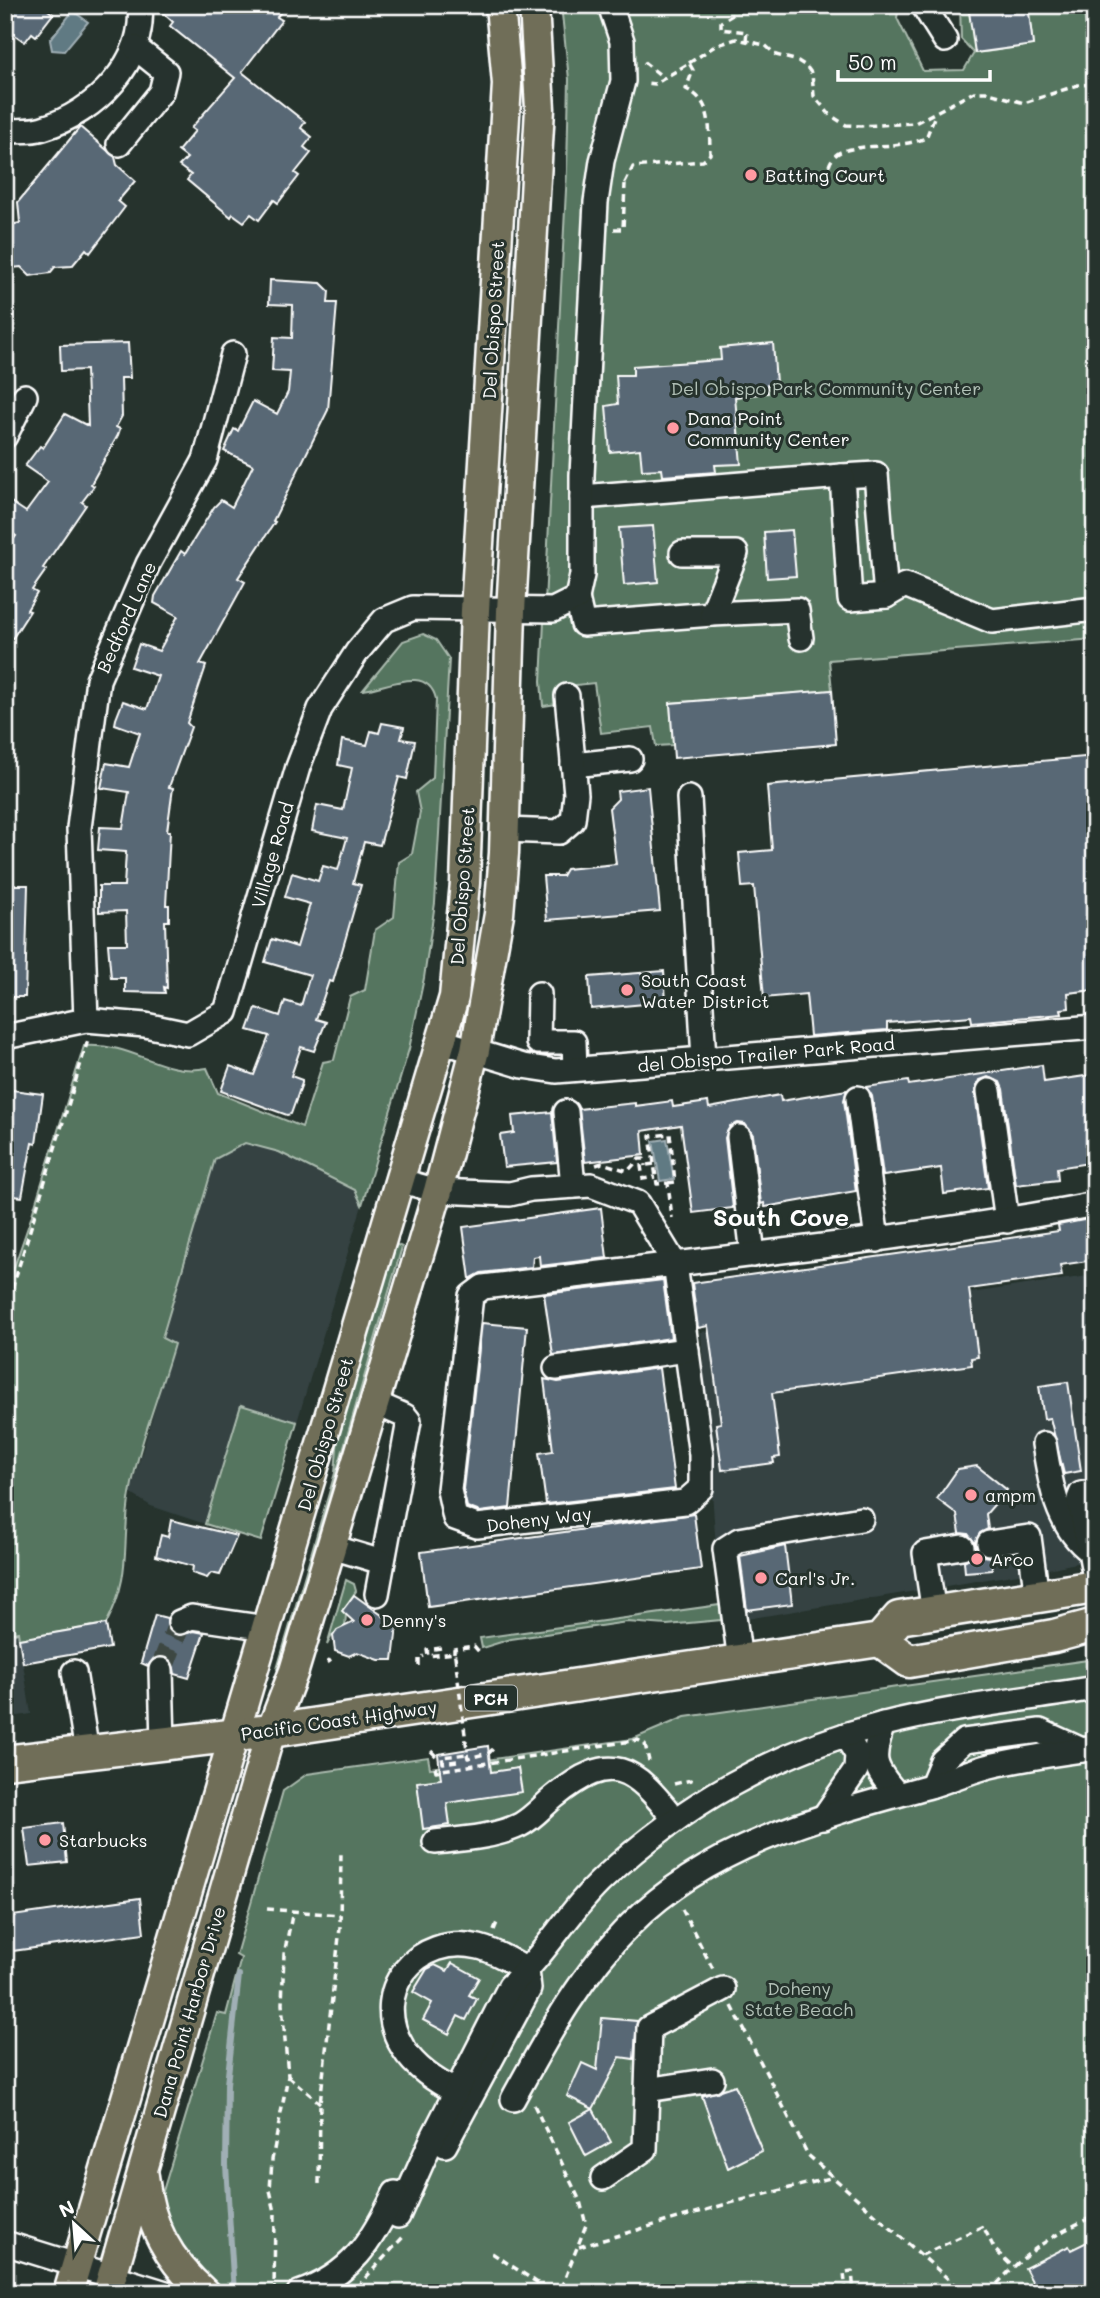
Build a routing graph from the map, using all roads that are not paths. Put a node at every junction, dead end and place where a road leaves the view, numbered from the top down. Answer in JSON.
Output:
{"nodes":[{"id":1,"x":140,"y":5,"type":"edge"},
{"id":2,"x":500,"y":5,"type":"edge"},
{"id":3,"x":534,"y":5,"type":"edge"},
{"id":4,"x":610,"y":5,"type":"edge"},
{"id":5,"x":923,"y":5,"type":"edge"},
{"id":6,"x":945,"y":40,"type":"dead end"},
{"id":7,"x":136,"y":48,"type":"junction"},
{"id":8,"x":5,"y":131,"type":"edge"},
{"id":9,"x":119,"y":144,"type":"dead end"},
{"id":10,"x":233,"y":354,"type":"dead end"},
{"id":11,"x":25,"y":396,"type":"dead end"},
{"id":12,"x":5,"y":436,"type":"edge"},
{"id":13,"x":842,"y":476,"type":"junction"},
{"id":14,"x":582,"y":497,"type":"junction"},
{"id":15,"x":682,"y":553,"type":"dead end"},
{"id":16,"x":886,"y":596,"type":"junction"},
{"id":17,"x":577,"y":598,"type":"junction"},
{"id":18,"x":1095,"y":609,"type":"edge"},
{"id":19,"x":475,"y":610,"type":"junction"},
{"id":20,"x":511,"y":611,"type":"junction"},
{"id":21,"x":712,"y":614,"type":"junction"},
{"id":22,"x":801,"y":638,"type":"dead end"},
{"id":23,"x":567,"y":696,"type":"dead end"},
{"id":24,"x":631,"y":759,"type":"dead end"},
{"id":25,"x":573,"y":765,"type":"junction"},
{"id":26,"x":689,"y":798,"type":"dead end"},
{"id":27,"x":505,"y":830,"type":"junction"},
{"id":28,"x":540,"y":994,"type":"dead end"},
{"id":29,"x":89,"y":1020,"type":"junction"},
{"id":30,"x":1095,"y":1027,"type":"edge"},
{"id":31,"x":5,"y":1037,"type":"edge"},
{"id":32,"x":441,"y":1041,"type":"junction"},
{"id":33,"x":475,"y":1049,"type":"junction"},
{"id":34,"x":704,"y":1059,"type":"junction"},
{"id":35,"x":575,"y":1069,"type":"junction"},
{"id":36,"x":989,"y":1091,"type":"dead end"},
{"id":37,"x":858,"y":1098,"type":"dead end"},
{"id":38,"x":566,"y":1112,"type":"dead end"},
{"id":39,"x":739,"y":1138,"type":"dead end"},
{"id":40,"x":398,"y":1180,"type":"junction"},
{"id":41,"x":573,"y":1186,"type":"junction"},
{"id":42,"x":439,"y":1191,"type":"junction"},
{"id":43,"x":1095,"y":1203,"type":"edge"},
{"id":44,"x":1007,"y":1221,"type":"junction"},
{"id":45,"x":877,"y":1240,"type":"junction"},
{"id":46,"x":753,"y":1255,"type":"junction"},
{"id":47,"x":675,"y":1264,"type":"junction"},
{"id":48,"x":687,"y":1350,"type":"junction"},
{"id":49,"x":556,"y":1368,"type":"dead end"},
{"id":50,"x":375,"y":1403,"type":"junction"},
{"id":51,"x":1044,"y":1444,"type":"dead end"},
{"id":52,"x":1095,"y":1482,"type":"edge"},
{"id":53,"x":1051,"y":1487,"type":"junction"},
{"id":54,"x":1095,"y":1492,"type":"edge"},
{"id":55,"x":861,"y":1519,"type":"dead end"},
{"id":56,"x":989,"y":1543,"type":"dead end"},
{"id":57,"x":332,"y":1547,"type":"junction"},
{"id":58,"x":962,"y":1547,"type":"dead end"},
{"id":59,"x":1090,"y":1551,"type":"junction"},
{"id":60,"x":382,"y":1562,"type":"junction"},
{"id":61,"x":1095,"y":1578,"type":"edge"},
{"id":62,"x":1095,"y":1587,"type":"edge"},
{"id":63,"x":377,"y":1594,"type":"dead end"},
{"id":64,"x":1037,"y":1597,"type":"junction"},
{"id":65,"x":934,"y":1613,"type":"junction"},
{"id":66,"x":180,"y":1622,"type":"dead end"},
{"id":67,"x":1095,"y":1625,"type":"edge"},
{"id":68,"x":266,"y":1628,"type":"junction"},
{"id":69,"x":1054,"y":1636,"type":"junction"},
{"id":70,"x":1095,"y":1637,"type":"edge"},
{"id":71,"x":880,"y":1640,"type":"junction"},
{"id":72,"x":740,"y":1661,"type":"junction"},
{"id":73,"x":161,"y":1670,"type":"tunnel mouth"},
{"id":74,"x":74,"y":1672,"type":"dead end"},
{"id":75,"x":1095,"y":1688,"type":"edge"},
{"id":76,"x":883,"y":1724,"type":"junction"},
{"id":77,"x":271,"y":1731,"type":"junction"},
{"id":78,"x":234,"y":1735,"type":"junction"},
{"id":79,"x":845,"y":1735,"type":"junction"},
{"id":80,"x":163,"y":1743,"type":"junction"},
{"id":81,"x":1088,"y":1749,"type":"edge"},
{"id":82,"x":87,"y":1752,"type":"junction"},
{"id":83,"x":5,"y":1762,"type":"edge"},
{"id":84,"x":932,"y":1785,"type":"junction"},
{"id":85,"x":897,"y":1794,"type":"junction"},
{"id":86,"x":823,"y":1818,"type":"junction"},
{"id":87,"x":676,"y":1820,"type":"junction"},
{"id":88,"x":435,"y":1842,"type":"dead end"},
{"id":89,"x":527,"y":1970,"type":"junction"},
{"id":90,"x":723,"y":1989,"type":"road end"},
{"id":91,"x":712,"y":2080,"type":"dead end"},
{"id":92,"x":451,"y":2089,"type":"junction"},
{"id":93,"x":647,"y":2090,"type":"junction"},
{"id":94,"x":523,"y":2100,"type":"road end"},
{"id":95,"x":143,"y":2169,"type":"junction"},
{"id":96,"x":603,"y":2178,"type":"dead end"},
{"id":97,"x":402,"y":2225,"type":"junction"},
{"id":98,"x":376,"y":2233,"type":"junction"},
{"id":99,"x":5,"y":2243,"type":"edge"},
{"id":100,"x":71,"y":2279,"type":"edge"},
{"id":101,"x":110,"y":2285,"type":"edge"},
{"id":102,"x":166,"y":2293,"type":"edge"},
{"id":103,"x":205,"y":2293,"type":"edge"},
{"id":104,"x":299,"y":2293,"type":"edge"}],
"edges":[{"from":1,"to":7,"type":"street"},
{"from":2,"to":19,"type":"main road","name":"Del Obispo Street"},
{"from":3,"to":20,"type":"main road","name":"Del Obispo Street"},
{"from":4,"to":14,"type":"street"},
{"from":5,"to":6,"type":"street"},
{"from":7,"to":8,"type":"street"},
{"from":7,"to":9,"type":"street"},
{"from":10,"to":29,"type":"street","name":"Bedford Lane"},
{"from":11,"to":12,"type":"street"},
{"from":13,"to":14,"type":"street"},
{"from":13,"to":16,"type":"street"},
{"from":13,"to":16,"type":"street"},
{"from":14,"to":17,"type":"street"},
{"from":15,"to":21,"type":"street"},
{"from":16,"to":18,"type":"street"},
{"from":17,"to":20,"type":"street","name":"Village Road"},
{"from":17,"to":21,"type":"street"},
{"from":19,"to":20,"type":"street","name":"Village Road"},
{"from":19,"to":29,"type":"street","name":"Village Road"},
{"from":19,"to":32,"type":"main road","name":"Del Obispo Street"},
{"from":20,"to":27,"type":"main road","name":"Del Obispo Street"},
{"from":21,"to":22,"type":"street"},
{"from":23,"to":25,"type":"street"},
{"from":24,"to":25,"type":"street"},
{"from":25,"to":27,"type":"street"},
{"from":26,"to":34,"type":"street"},
{"from":27,"to":33,"type":"main road","name":"Del Obispo Street"},
{"from":28,"to":35,"type":"street"},
{"from":29,"to":31,"type":"street","name":"Village Road"},
{"from":30,"to":34,"type":"street","name":"del Obispo Trailer Park Road"},
{"from":32,"to":33,"type":"street","name":"del Obispo Trailer Park Road"},
{"from":32,"to":40,"type":"main road","name":"Del Obispo Street"},
{"from":33,"to":35,"type":"street","name":"del Obispo Trailer Park Road"},
{"from":33,"to":42,"type":"main road","name":"Del Obispo Street"},
{"from":34,"to":35,"type":"street","name":"del Obispo Trailer Park Road"},
{"from":36,"to":44,"type":"street"},
{"from":37,"to":45,"type":"street"},
{"from":38,"to":41,"type":"street"},
{"from":39,"to":46,"type":"street"},
{"from":40,"to":42,"type":"street","name":"Doheny Way"},
{"from":40,"to":68,"type":"main road","name":"Del Obispo Street"},
{"from":41,"to":42,"type":"street","name":"Doheny Way"},
{"from":41,"to":47,"type":"street","name":"Doheny Way"},
{"from":42,"to":50,"type":"main road","name":"Del Obispo Street"},
{"from":43,"to":44,"type":"street","name":"Doheny Way"},
{"from":44,"to":45,"type":"street","name":"Doheny Way"},
{"from":45,"to":46,"type":"street","name":"Doheny Way"},
{"from":46,"to":47,"type":"street","name":"Doheny Way"},
{"from":47,"to":48,"type":"street","name":"Doheny Way"},
{"from":47,"to":48,"type":"street","name":"Doheny Way"},
{"from":48,"to":49,"type":"street"},
{"from":50,"to":57,"type":"main road","name":"Del Obispo Street"},
{"from":50,"to":60,"type":"street"},
{"from":51,"to":53,"type":"street"},
{"from":52,"to":53,"type":"street"},
{"from":53,"to":59,"type":"street"},
{"from":54,"to":59,"type":"street"},
{"from":55,"to":72,"type":"street"},
{"from":56,"to":64,"type":"street"},
{"from":57,"to":60,"type":"street"},
{"from":57,"to":77,"type":"main road","name":"Del Obispo Street"},
{"from":58,"to":65,"type":"street"},
{"from":59,"to":61,"type":"street"},
{"from":60,"to":63,"type":"street"},
{"from":62,"to":64,"type":"highway"},
{"from":64,"to":65,"type":"highway"},
{"from":65,"to":71,"type":"highway"},
{"from":66,"to":68,"type":"street"},
{"from":67,"to":69,"type":"highway"},
{"from":68,"to":78,"type":"main road","name":"Del Obispo Street"},
{"from":69,"to":70,"type":"highway"},
{"from":69,"to":71,"type":"highway"},
{"from":71,"to":72,"type":"highway","name":"Pacific Coast Highway","number":"PCH"},
{"from":72,"to":77,"type":"highway","name":"Pacific Coast Highway","number":"PCH"},
{"from":73,"to":80,"type":"street"},
{"from":74,"to":82,"type":"street"},
{"from":75,"to":76,"type":"street"},
{"from":76,"to":79,"type":"street"},
{"from":76,"to":85,"type":"street"},
{"from":77,"to":78,"type":"highway","name":"Pacific Coast Highway","number":"PCH"},
{"from":77,"to":95,"type":"main road","name":"Dana Point Harbor Drive"},
{"from":78,"to":80,"type":"highway","name":"Pacific Coast Highway","number":"PCH"},
{"from":78,"to":100,"type":"main road","name":"Dana Point Harbor Drive"},
{"from":79,"to":86,"type":"street"},
{"from":79,"to":87,"type":"street"},
{"from":80,"to":82,"type":"highway","name":"Pacific Coast Highway","number":"PCH"},
{"from":81,"to":84,"type":"street"},
{"from":81,"to":84,"type":"street"},
{"from":82,"to":83,"type":"highway","name":"Pacific Coast Highway","number":"PCH"},
{"from":84,"to":85,"type":"street"},
{"from":85,"to":86,"type":"street"},
{"from":86,"to":94,"type":"street"},
{"from":87,"to":88,"type":"street"},
{"from":87,"to":89,"type":"street"},
{"from":89,"to":92,"type":"street"},
{"from":89,"to":92,"type":"street"},
{"from":89,"to":97,"type":"street"},
{"from":90,"to":93,"type":"street"},
{"from":91,"to":93,"type":"street"},
{"from":92,"to":97,"type":"street"},
{"from":92,"to":98,"type":"street"},
{"from":93,"to":96,"type":"street"},
{"from":95,"to":101,"type":"main road","name":"Dana Point Harbor Drive"},
{"from":95,"to":103,"type":"main road"},
{"from":97,"to":98,"type":"street"},
{"from":98,"to":104,"type":"street"},
{"from":99,"to":100,"type":"street"},
{"from":100,"to":101,"type":"street"},
{"from":101,"to":102,"type":"street"}]}
